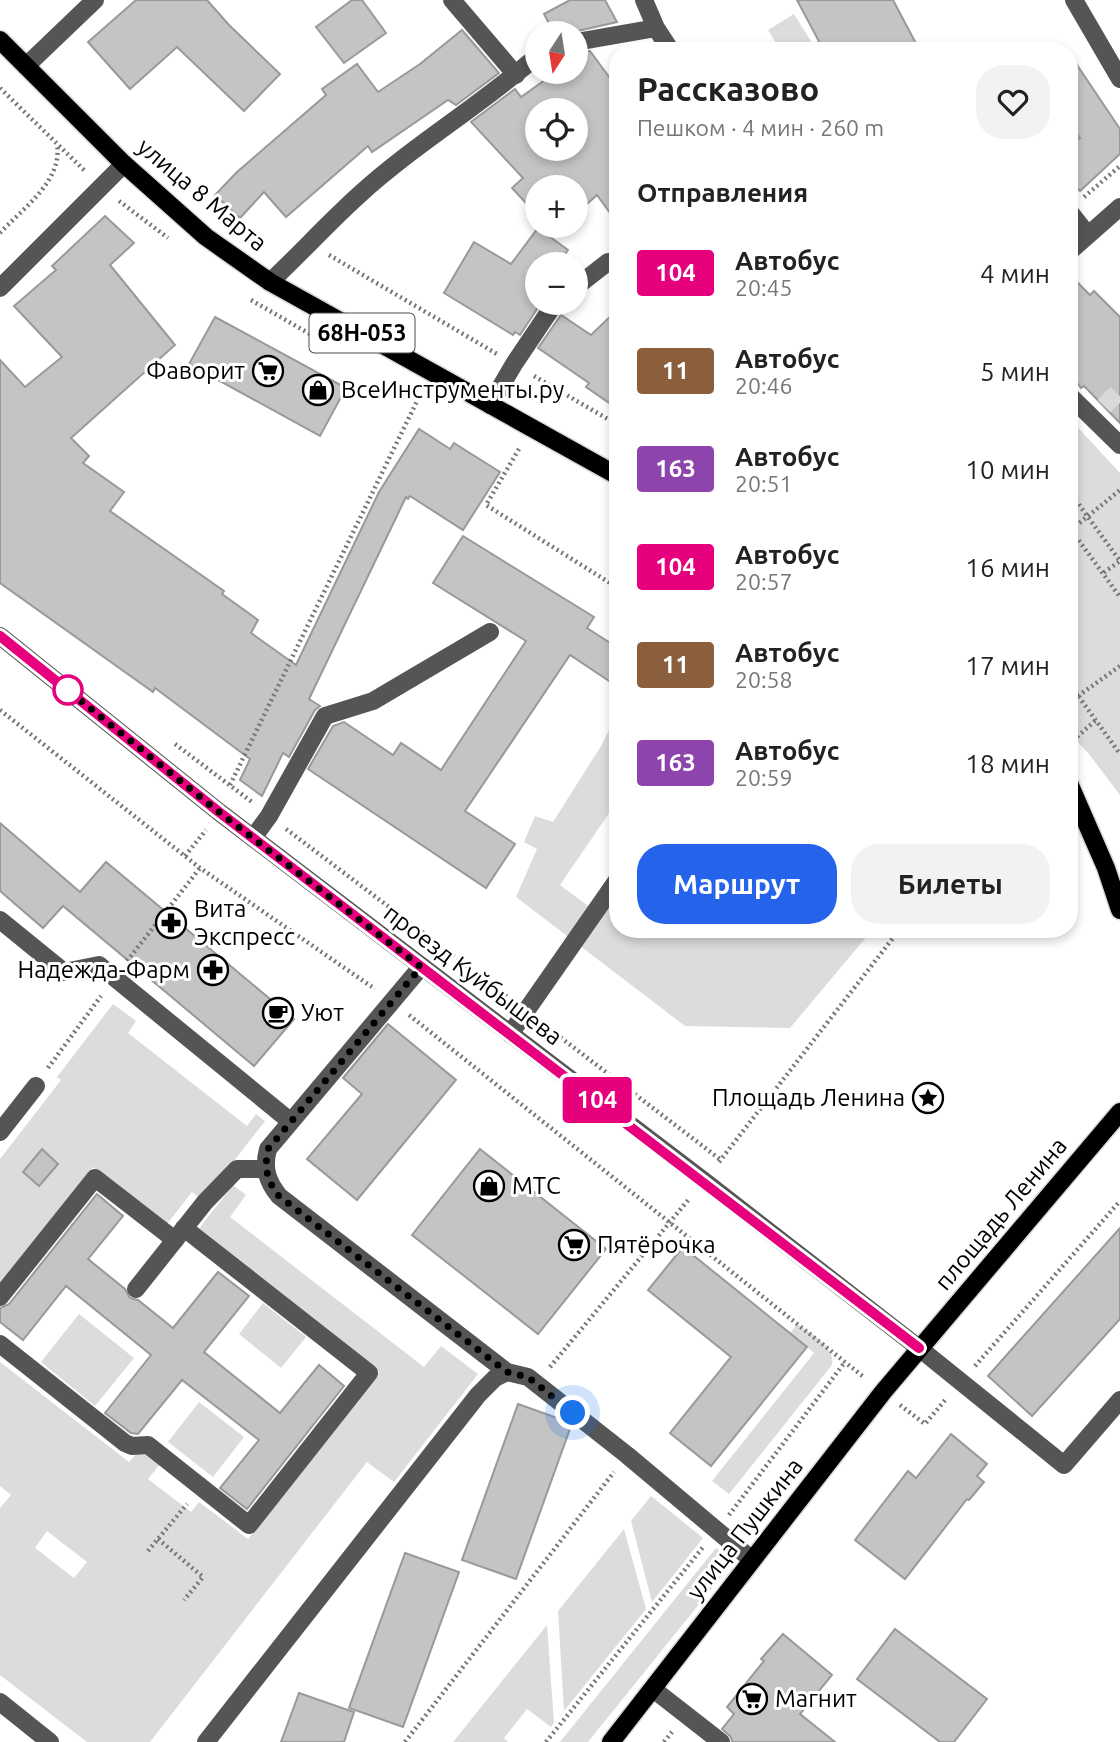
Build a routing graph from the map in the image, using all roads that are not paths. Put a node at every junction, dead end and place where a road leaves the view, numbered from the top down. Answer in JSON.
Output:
{"nodes":[{"id":1,"x":95,"y":0,"type":"edge"},
{"id":2,"x":452,"y":0,"type":"edge"},
{"id":3,"x":644,"y":0,"type":"edge"},
{"id":4,"x":1074,"y":0,"type":"edge"},
{"id":5,"x":656,"y":28,"type":"junction"},
{"id":6,"x":0,"y":40,"type":"edge"},
{"id":7,"x":588,"y":40,"type":"edge"},
{"id":8,"x":665,"y":42,"type":"edge"},
{"id":9,"x":26,"y":66,"type":"junction"},
{"id":10,"x":525,"y":67,"type":"edge"},
{"id":11,"x":516,"y":75,"type":"junction"},
{"id":12,"x":1120,"y":79,"type":"edge"},
{"id":13,"x":124,"y":164,"type":"junction"},
{"id":14,"x":1120,"y":207,"type":"edge"},
{"id":15,"x":1078,"y":214,"type":"edge"},
{"id":16,"x":1088,"y":235,"type":"junction"},
{"id":17,"x":1078,"y":244,"type":"edge"},
{"id":18,"x":608,"y":262,"type":"dead end"},
{"id":19,"x":588,"y":278,"type":"edge"},
{"id":20,"x":270,"y":282,"type":"junction"},
{"id":21,"x":0,"y":288,"type":"edge"},
{"id":22,"x":547,"y":315,"type":"edge"},
{"id":23,"x":1078,"y":400,"type":"edge"},
{"id":24,"x":490,"y":405,"type":"junction"},
{"id":25,"x":1120,"y":445,"type":"edge"},
{"id":26,"x":609,"y":471,"type":"edge"},
{"id":27,"x":490,"y":632,"type":"dead end"},
{"id":28,"x":0,"y":636,"type":"edge"},
{"id":29,"x":1078,"y":804,"type":"edge"},
{"id":30,"x":253,"y":838,"type":"junction"},
{"id":31,"x":609,"y":891,"type":"edge"},
{"id":32,"x":1120,"y":910,"type":"edge"},
{"id":33,"x":0,"y":920,"type":"edge"},
{"id":34,"x":421,"y":967,"type":"junction"},
{"id":35,"x":510,"y":1034,"type":"junction"},
{"id":36,"x":36,"y":1086,"type":"dead end"},
{"id":37,"x":1120,"y":1112,"type":"edge"},
{"id":38,"x":290,"y":1121,"type":"junction"},
{"id":39,"x":0,"y":1132,"type":"edge"},
{"id":40,"x":266,"y":1169,"type":"junction"},
{"id":41,"x":179,"y":1234,"type":"junction"},
{"id":42,"x":136,"y":1289,"type":"dead end"},
{"id":43,"x":0,"y":1297,"type":"edge"},
{"id":44,"x":0,"y":1344,"type":"edge"},
{"id":45,"x":919,"y":1348,"type":"junction"},
{"id":46,"x":507,"y":1372,"type":"junction"},
{"id":47,"x":1120,"y":1400,"type":"edge"},
{"id":48,"x":751,"y":1559,"type":"junction"},
{"id":49,"x":653,"y":1689,"type":"junction"},
{"id":50,"x":0,"y":1702,"type":"edge"},
{"id":51,"x":50,"y":1742,"type":"edge"},
{"id":52,"x":206,"y":1742,"type":"edge"},
{"id":53,"x":611,"y":1742,"type":"edge"},
{"id":54,"x":721,"y":1742,"type":"edge"}],
"edges":[{"from":1,"to":9,"type":"street"},
{"from":2,"to":11,"type":"street"},
{"from":3,"to":5,"type":"street"},
{"from":4,"to":12,"type":"street"},
{"from":5,"to":7,"type":"street"},
{"from":5,"to":8,"type":"street"},
{"from":6,"to":9,"type":"main road","name":"улица 8 Марта","number":"68Н-053"},
{"from":9,"to":13,"type":"main road","name":"улица 8 Марта","number":"68Н-053"},
{"from":10,"to":11,"type":"street"},
{"from":11,"to":20,"type":"street"},
{"from":13,"to":20,"type":"main road","name":"улица 8 Марта","number":"68Н-053"},
{"from":13,"to":21,"type":"street"},
{"from":14,"to":16,"type":"street"},
{"from":15,"to":16,"type":"street"},
{"from":16,"to":17,"type":"street"},
{"from":18,"to":19,"type":"street"},
{"from":20,"to":24,"type":"main road","name":"улица 8 Марта","number":"68Н-053"},
{"from":22,"to":24,"type":"street"},
{"from":23,"to":25,"type":"street"},
{"from":24,"to":26,"type":"main road","name":"улица 8 Марта","number":"68Н-053"},
{"from":27,"to":30,"type":"street"},
{"from":28,"to":30,"type":"street","name":"проезд Куйбышева"},
{"from":29,"to":32,"type":"main road"},
{"from":30,"to":34,"type":"street","name":"проезд Куйбышева"},
{"from":31,"to":35,"type":"street"},
{"from":33,"to":38,"type":"street"},
{"from":34,"to":35,"type":"street","name":"проезд Куйбышева"},
{"from":34,"to":38,"type":"street"},
{"from":35,"to":45,"type":"street","name":"проезд Куйбышева"},
{"from":36,"to":39,"type":"street"},
{"from":37,"to":45,"type":"main road","name":"площадь Ленина"},
{"from":38,"to":40,"type":"street"},
{"from":40,"to":41,"type":"street"},
{"from":40,"to":46,"type":"street"},
{"from":41,"to":42,"type":"street"},
{"from":41,"to":43,"type":"street"},
{"from":41,"to":44,"type":"street"},
{"from":45,"to":47,"type":"street","name":"проезд Куйбышева"},
{"from":45,"to":48,"type":"main road","name":"улица Пушкина"},
{"from":46,"to":48,"type":"street"},
{"from":46,"to":52,"type":"street"},
{"from":48,"to":49,"type":"main road","name":"улица Пушкина"},
{"from":49,"to":53,"type":"main road","name":"улица Пушкина"},
{"from":49,"to":54,"type":"street"},
{"from":50,"to":51,"type":"street"}]}
